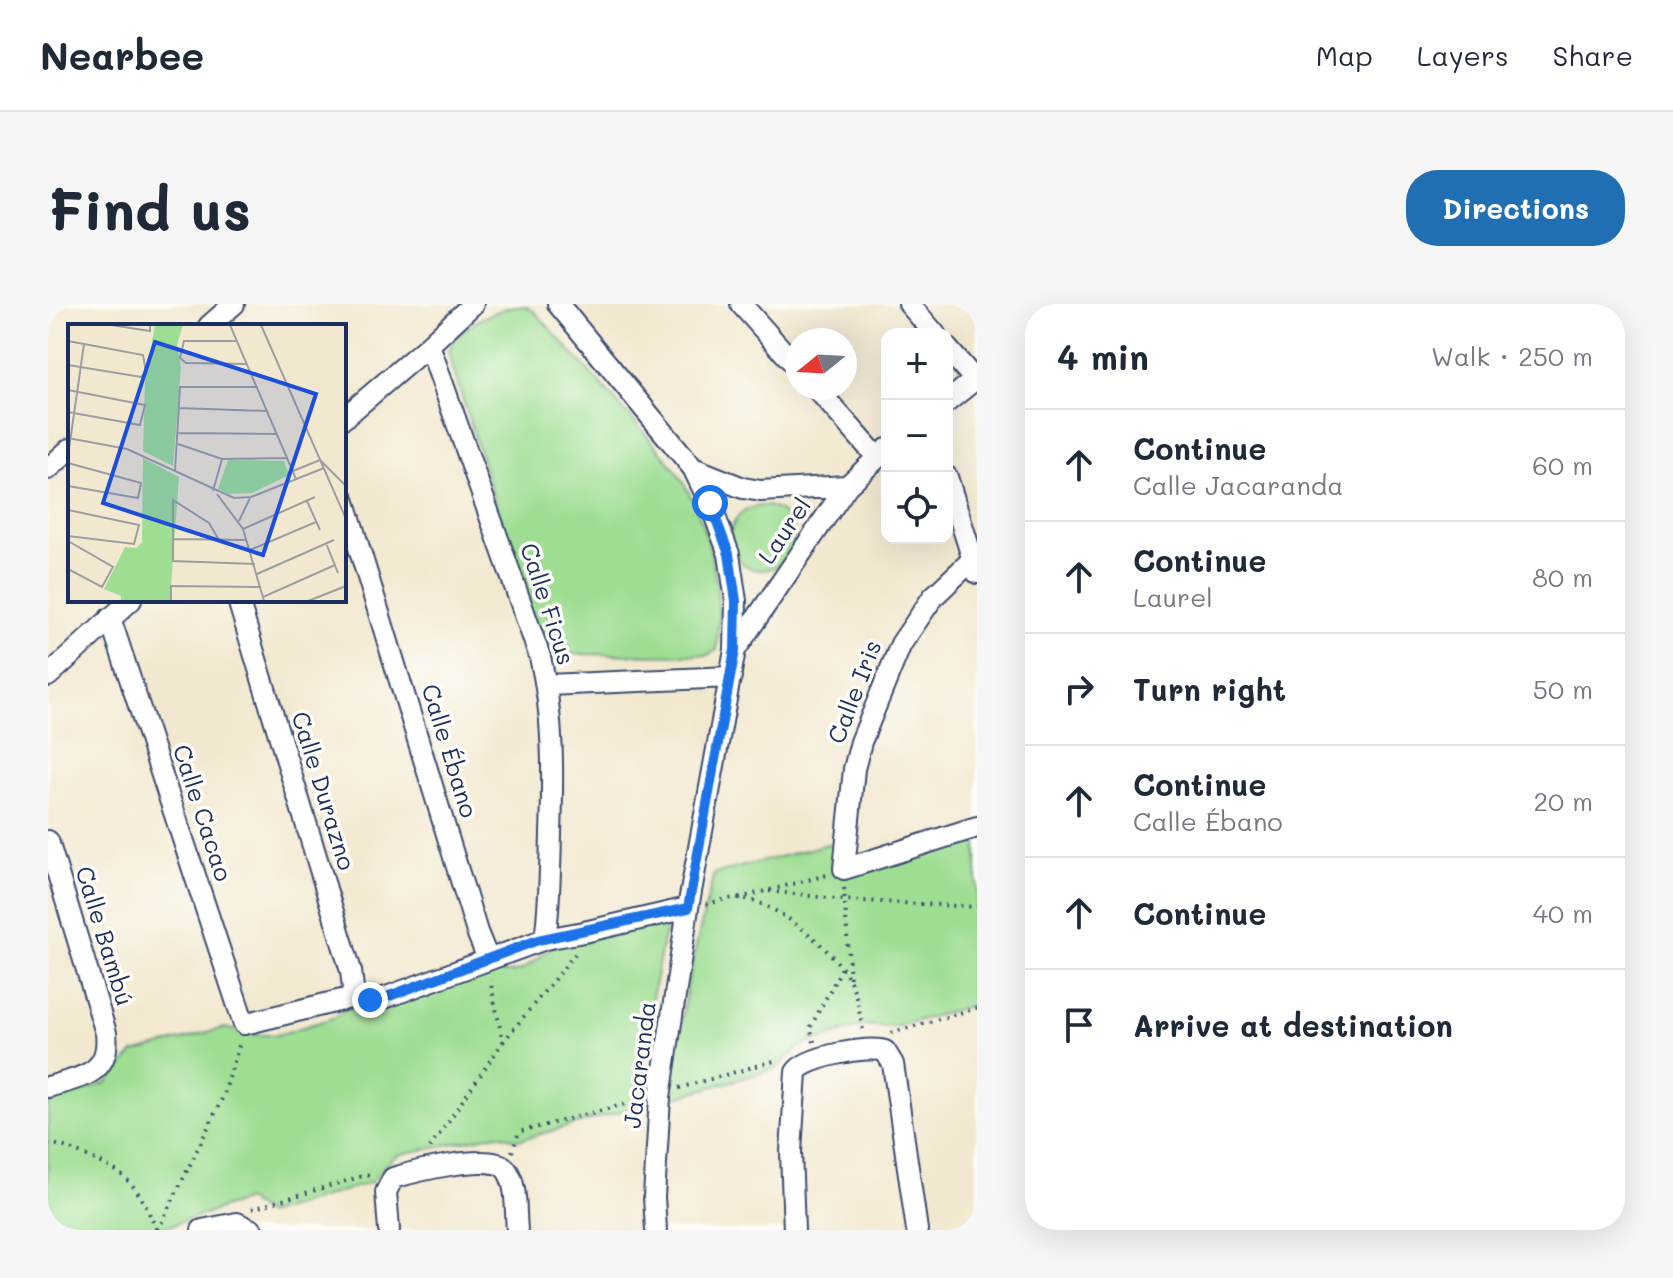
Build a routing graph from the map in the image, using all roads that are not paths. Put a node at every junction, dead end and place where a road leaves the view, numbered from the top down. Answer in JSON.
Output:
{"nodes":[{"id":1,"x":234,"y":304,"type":"edge"},
{"id":2,"x":473,"y":304,"type":"edge"},
{"id":3,"x":558,"y":304,"type":"edge"},
{"id":4,"x":741,"y":304,"type":"edge"},
{"id":5,"x":909,"y":304,"type":"edge"},
{"id":6,"x":211,"y":324,"type":"edge"},
{"id":7,"x":930,"y":328,"type":"edge"},
{"id":8,"x":429,"y":345,"type":"junction"},
{"id":9,"x":785,"y":354,"type":"edge"},
{"id":10,"x":953,"y":354,"type":"edge"},
{"id":11,"x":976,"y":379,"type":"edge"},
{"id":12,"x":828,"y":400,"type":"edge"},
{"id":13,"x":950,"y":400,"type":"edge"},
{"id":14,"x":346,"y":416,"type":"edge"},
{"id":15,"x":68,"y":451,"type":"edge"},
{"id":16,"x":881,"y":452,"type":"edge"},
{"id":17,"x":881,"y":454,"type":"edge"},
{"id":18,"x":693,"y":468,"type":"junction"},
{"id":19,"x":48,"y":469,"type":"edge"},
{"id":20,"x":847,"y":486,"type":"junction"},
{"id":21,"x":953,"y":496,"type":"edge"},
{"id":22,"x":346,"y":506,"type":"edge"},
{"id":23,"x":975,"y":567,"type":"edge"},
{"id":24,"x":129,"y":602,"type":"edge"},
{"id":25,"x":239,"y":602,"type":"edge"},
{"id":26,"x":110,"y":618,"type":"junction"},
{"id":27,"x":735,"y":650,"type":"junction"},
{"id":28,"x":48,"y":676,"type":"edge"},
{"id":29,"x":731,"y":677,"type":"junction"},
{"id":30,"x":547,"y":685,"type":"junction"},
{"id":31,"x":977,"y":827,"type":"edge"},
{"id":32,"x":48,"y":841,"type":"edge"},
{"id":33,"x":688,"y":908,"type":"junction"},
{"id":34,"x":545,"y":939,"type":"junction"},
{"id":35,"x":488,"y":959,"type":"junction"},
{"id":36,"x":354,"y":997,"type":"junction"},
{"id":37,"x":48,"y":1087,"type":"edge"},
{"id":38,"x":250,"y":1228,"type":"edge"},
{"id":39,"x":202,"y":1230,"type":"edge"},
{"id":40,"x":389,"y":1230,"type":"edge"},
{"id":41,"x":517,"y":1230,"type":"edge"},
{"id":42,"x":656,"y":1230,"type":"edge"},
{"id":43,"x":794,"y":1230,"type":"edge"},
{"id":44,"x":917,"y":1230,"type":"edge"}],
"edges":[{"from":1,"to":6,"type":"street"},
{"from":2,"to":8,"type":"street"},
{"from":3,"to":18,"type":"street"},
{"from":4,"to":9,"type":"street"},
{"from":5,"to":7,"type":"street"},
{"from":8,"to":14,"type":"street"},
{"from":8,"to":30,"type":"street","name":"Calle Ficus"},
{"from":10,"to":11,"type":"street"},
{"from":11,"to":13,"type":"street"},
{"from":12,"to":16,"type":"street"},
{"from":15,"to":19,"type":"street"},
{"from":17,"to":20,"type":"street","name":"Laurel"},
{"from":18,"to":20,"type":"street"},
{"from":18,"to":27,"type":"street"},
{"from":20,"to":27,"type":"street","name":"Laurel"},
{"from":21,"to":23,"type":"street"},
{"from":22,"to":35,"type":"street","name":"Calle Ébano"},
{"from":23,"to":31,"type":"street","name":"Calle Iris"},
{"from":24,"to":26,"type":"street"},
{"from":25,"to":36,"type":"street","name":"Calle Durazno"},
{"from":26,"to":28,"type":"street"},
{"from":26,"to":36,"type":"street","name":"Calle Cacao"},
{"from":27,"to":29,"type":"street"},
{"from":29,"to":30,"type":"street"},
{"from":29,"to":33,"type":"street"},
{"from":30,"to":34,"type":"street","name":"Calle Ficus"},
{"from":32,"to":37,"type":"street","name":"Calle Bambú"},
{"from":33,"to":34,"type":"street"},
{"from":33,"to":42,"type":"street","name":"Jacaranda"},
{"from":34,"to":35,"type":"street"},
{"from":35,"to":36,"type":"street"},
{"from":38,"to":39,"type":"street"},
{"from":40,"to":41,"type":"street"},
{"from":43,"to":44,"type":"street"}]}
